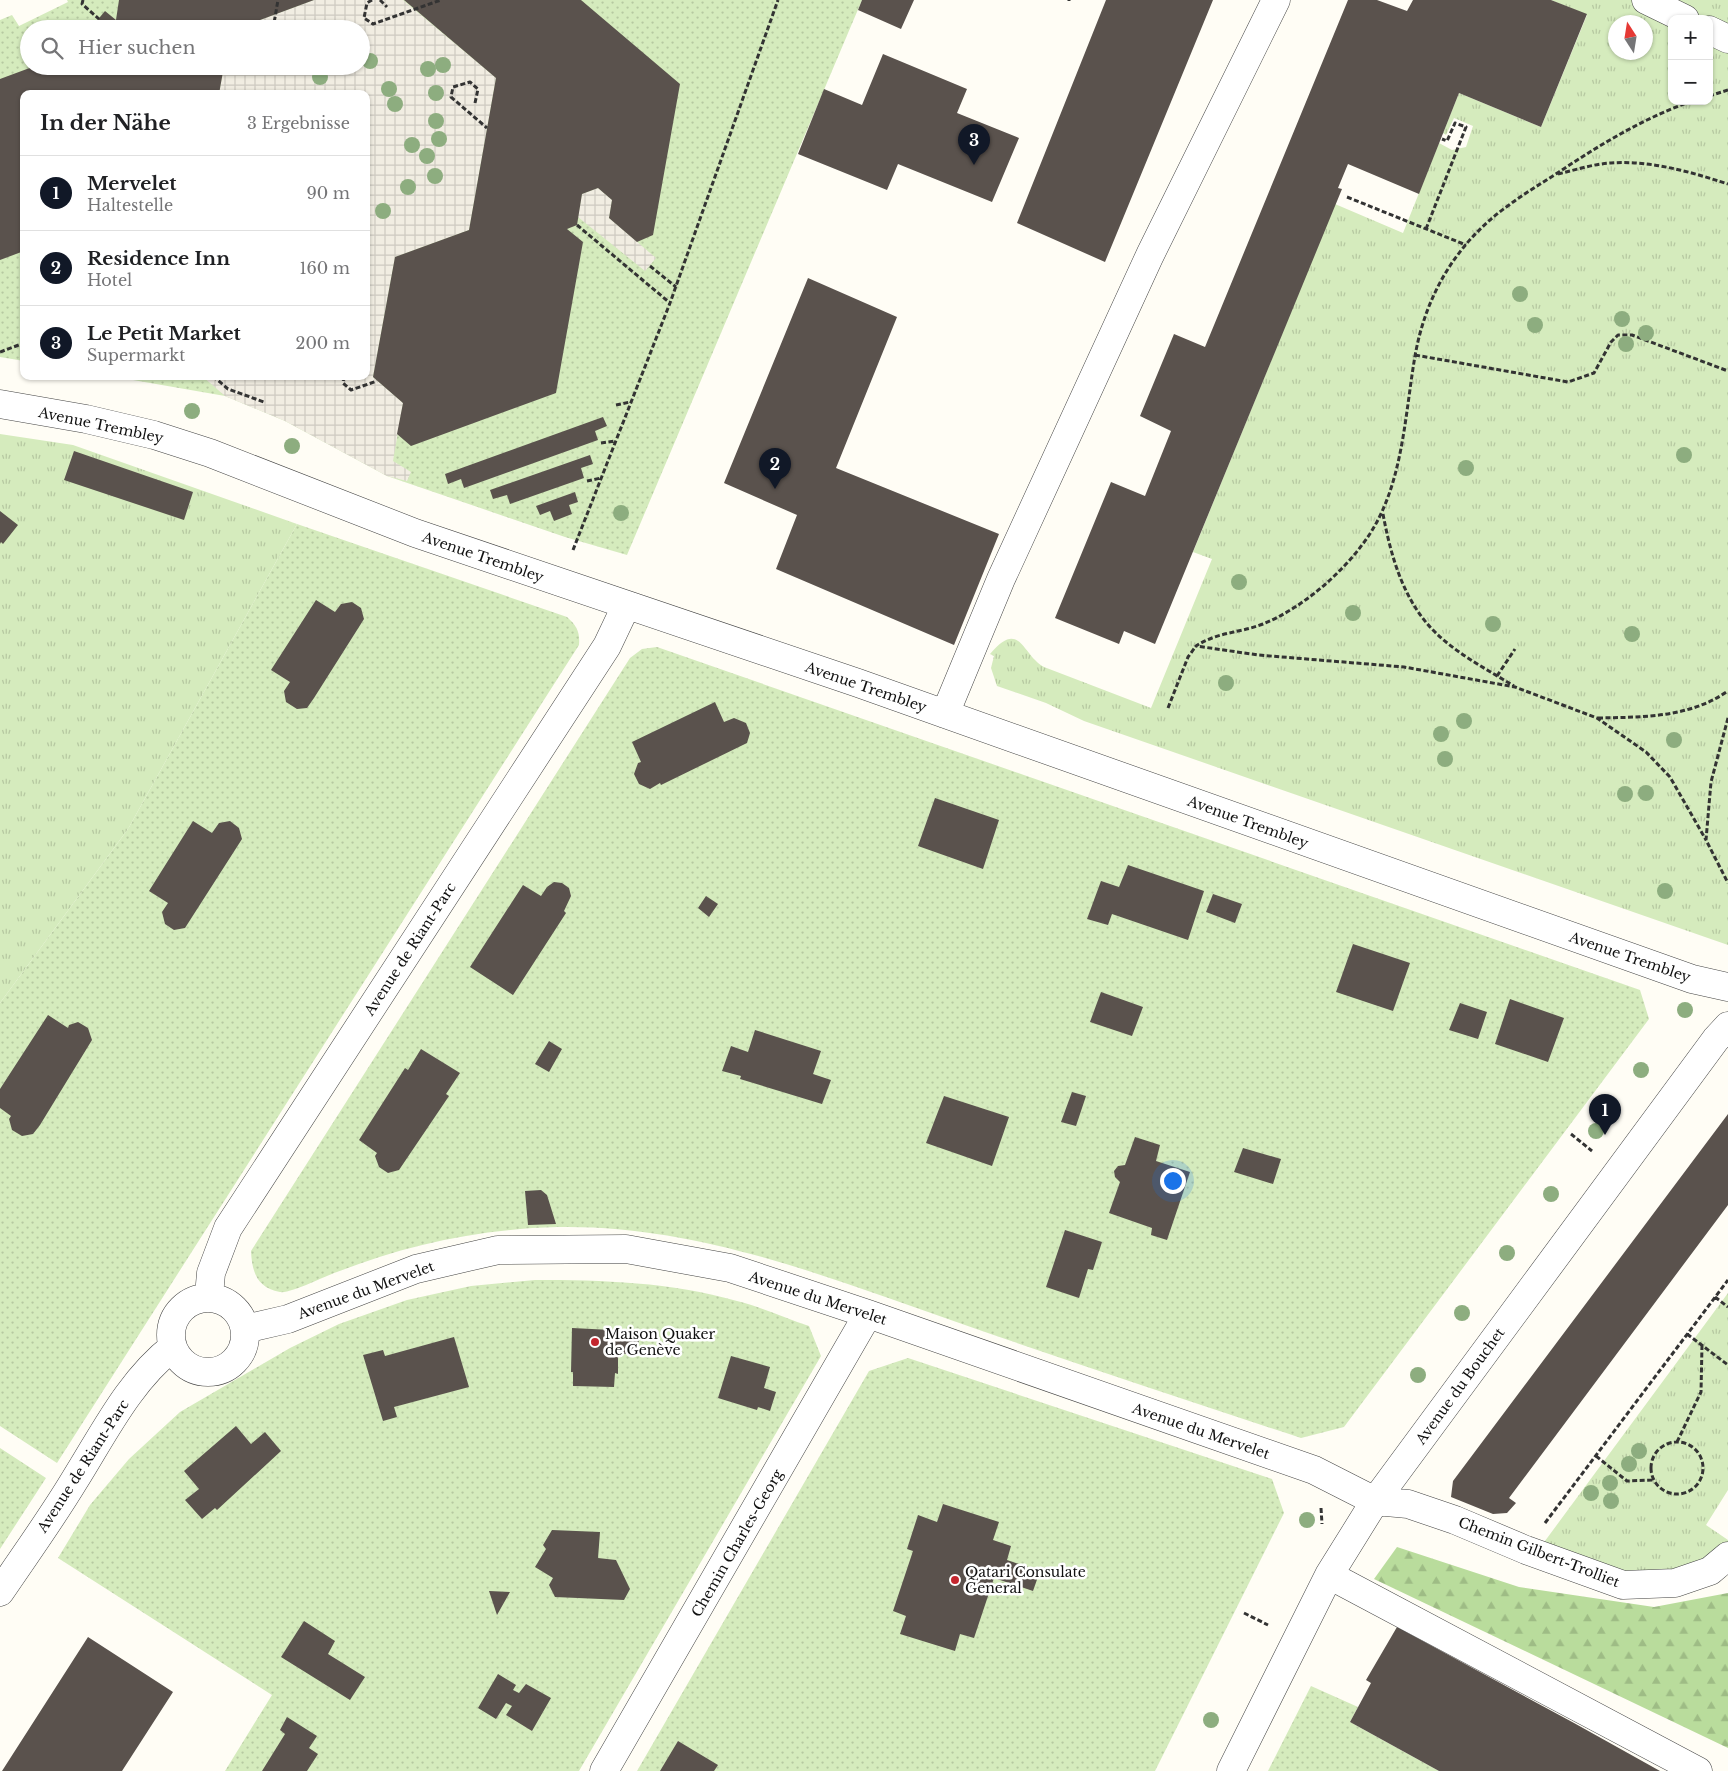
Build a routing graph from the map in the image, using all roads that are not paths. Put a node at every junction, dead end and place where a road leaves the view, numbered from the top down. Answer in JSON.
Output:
{"nodes":[{"id":1,"x":1276,"y":0,"type":"edge"},
{"id":2,"x":1646,"y":0,"type":"edge"},
{"id":3,"x":1677,"y":15,"type":"edge"},
{"id":4,"x":1713,"y":32,"type":"edge"},
{"id":5,"x":1728,"y":39,"type":"edge"},
{"id":6,"x":0,"y":404,"type":"edge"},
{"id":7,"x":626,"y":606,"type":"junction"},
{"id":8,"x":945,"y":714,"type":"junction"},
{"id":9,"x":1728,"y":988,"type":"edge"},
{"id":10,"x":1728,"y":1026,"type":"edge"},
{"id":11,"x":210,"y":1296,"type":"junction"},
{"id":12,"x":868,"y":1314,"type":"junction"},
{"id":13,"x":245,"y":1328,"type":"junction"},
{"id":14,"x":173,"y":1347,"type":"junction"},
{"id":15,"x":1375,"y":1501,"type":"junction"},
{"id":16,"x":1728,"y":1556,"type":"edge"},
{"id":17,"x":1329,"y":1575,"type":"junction"},
{"id":18,"x":0,"y":1592,"type":"edge"},
{"id":19,"x":604,"y":1771,"type":"edge"},
{"id":20,"x":1230,"y":1771,"type":"edge"},
{"id":21,"x":1698,"y":1771,"type":"edge"}],
"edges":[{"from":1,"to":8,"type":"street"},
{"from":2,"to":3,"type":"street"},
{"from":4,"to":5,"type":"street"},
{"from":6,"to":7,"type":"street","name":"Avenue Trembley"},
{"from":7,"to":8,"type":"street","name":"Avenue Trembley"},
{"from":7,"to":11,"type":"street","name":"Avenue de Riant-Parc"},
{"from":8,"to":9,"type":"street","name":"Avenue Trembley"},
{"from":10,"to":15,"type":"street","name":"Avenue du Bouchet"},
{"from":11,"to":13,"type":"street"},
{"from":11,"to":14,"type":"street"},
{"from":12,"to":13,"type":"street","name":"Avenue du Mervelet"},
{"from":12,"to":15,"type":"street","name":"Avenue du Mervelet"},
{"from":12,"to":19,"type":"street","name":"Chemin Charles-Georg"},
{"from":13,"to":14,"type":"street"},
{"from":14,"to":18,"type":"street","name":"Avenue de Riant-Parc"},
{"from":15,"to":16,"type":"street","name":"Chemin Gilbert-Trolliet"},
{"from":15,"to":17,"type":"street","name":"Avenue du Bouchet"},
{"from":17,"to":20,"type":"street","name":"Avenue du Bouchet"},
{"from":17,"to":21,"type":"street"}]}
